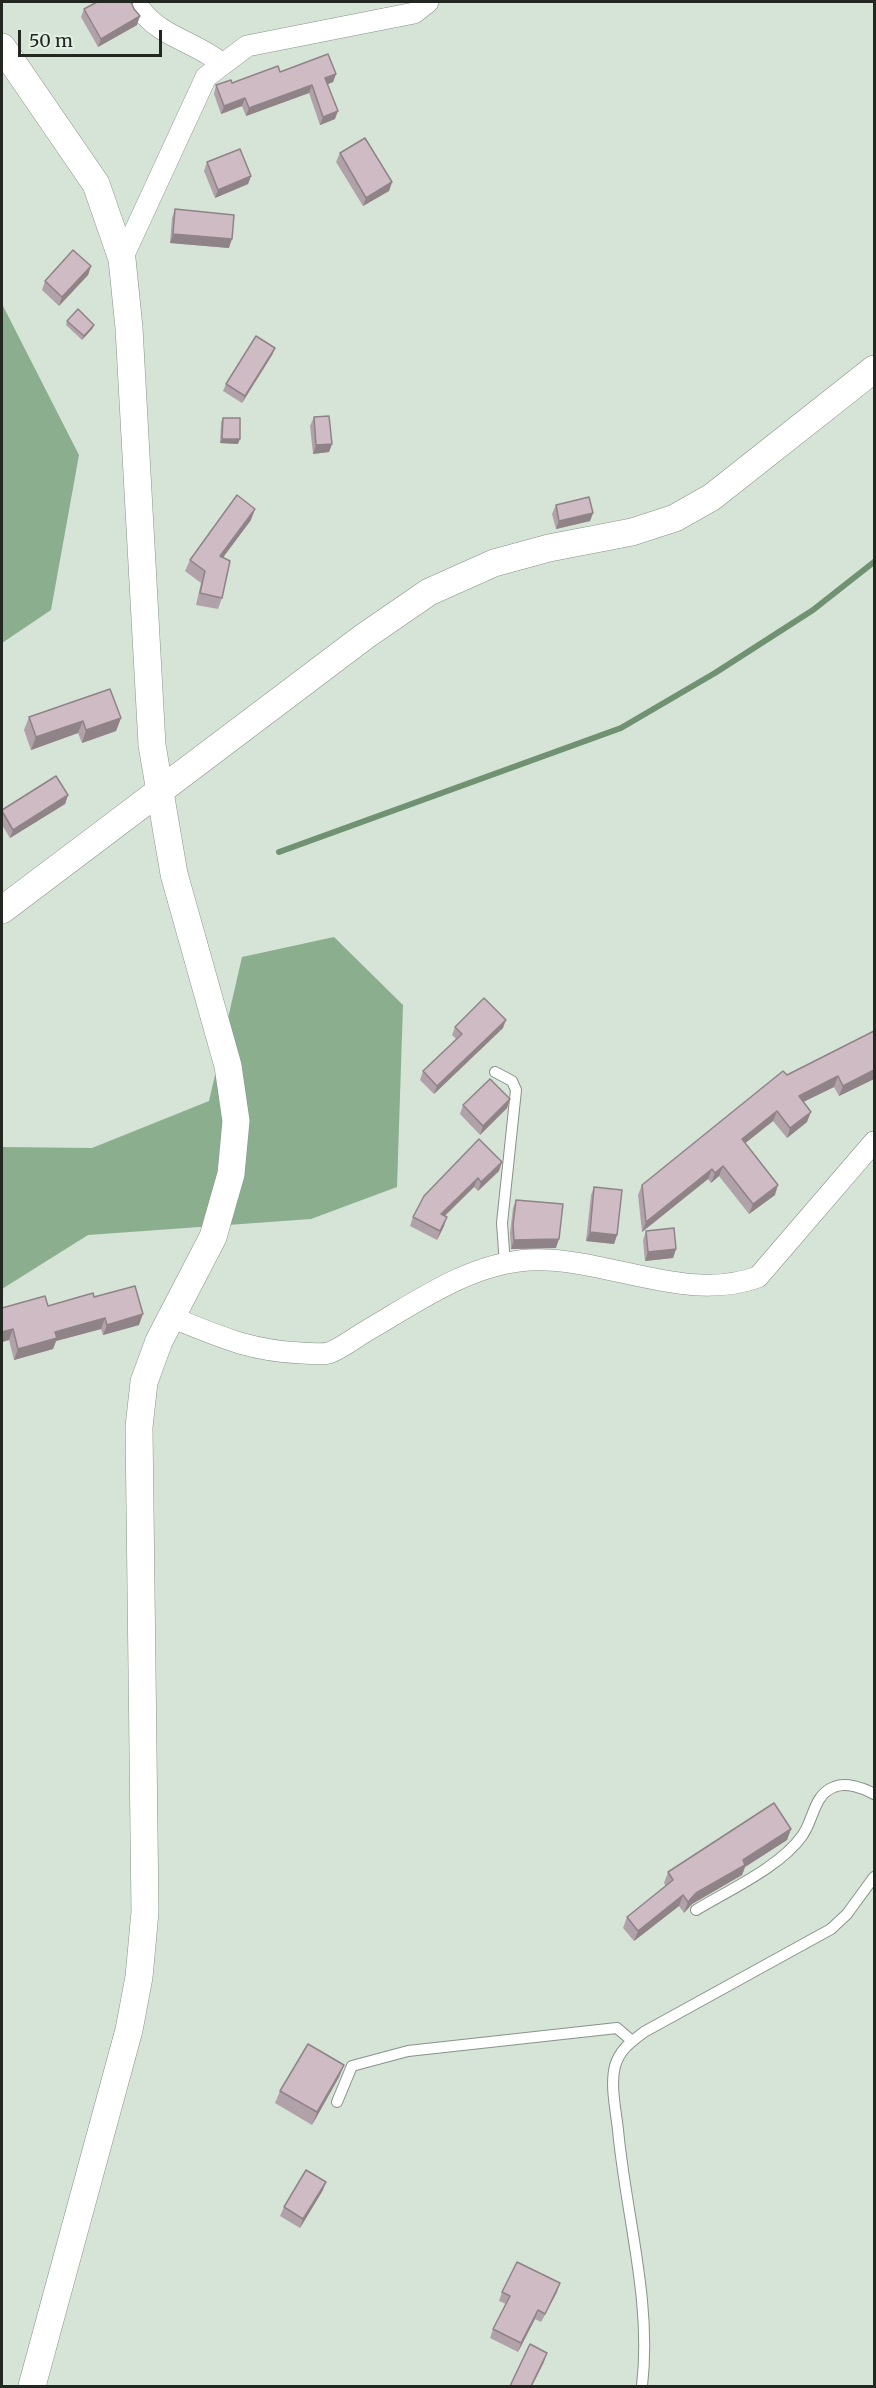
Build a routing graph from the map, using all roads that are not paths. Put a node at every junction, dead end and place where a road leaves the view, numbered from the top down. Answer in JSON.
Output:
{"nodes":[{"id":1,"x":428,"y":2,"type":"edge"},
{"id":2,"x":141,"y":10,"type":"dead end"},
{"id":3,"x":2,"y":47,"type":"edge"},
{"id":4,"x":221,"y":63,"type":"junction"},
{"id":5,"x":122,"y":259,"type":"junction"},
{"id":6,"x":874,"y":369,"type":"edge"},
{"id":7,"x":159,"y":792,"type":"junction"},
{"id":8,"x":2,"y":910,"type":"edge"},
{"id":9,"x":495,"y":1072,"type":"dead end"},
{"id":10,"x":874,"y":1142,"type":"edge"},
{"id":11,"x":505,"y":1266,"type":"junction"},
{"id":12,"x":171,"y":1317,"type":"junction"},
{"id":13,"x":874,"y":1794,"type":"edge"},
{"id":14,"x":874,"y":1877,"type":"edge"},
{"id":15,"x":696,"y":1910,"type":"dead end"},
{"id":16,"x":632,"y":2041,"type":"junction"},
{"id":17,"x":337,"y":2102,"type":"dead end"},
{"id":18,"x":32,"y":2386,"type":"edge"},
{"id":19,"x":642,"y":2386,"type":"edge"}],
"edges":[{"from":1,"to":4,"type":"street"},
{"from":2,"to":4,"type":"street"},
{"from":3,"to":5,"type":"street"},
{"from":4,"to":5,"type":"street"},
{"from":5,"to":7,"type":"street"},
{"from":6,"to":7,"type":"street"},
{"from":7,"to":8,"type":"street"},
{"from":7,"to":12,"type":"street"},
{"from":9,"to":11,"type":"lane"},
{"from":10,"to":11,"type":"street"},
{"from":11,"to":12,"type":"street"},
{"from":12,"to":18,"type":"street"},
{"from":13,"to":15,"type":"lane"},
{"from":14,"to":16,"type":"lane"},
{"from":16,"to":17,"type":"lane"},
{"from":16,"to":19,"type":"lane"}]}
